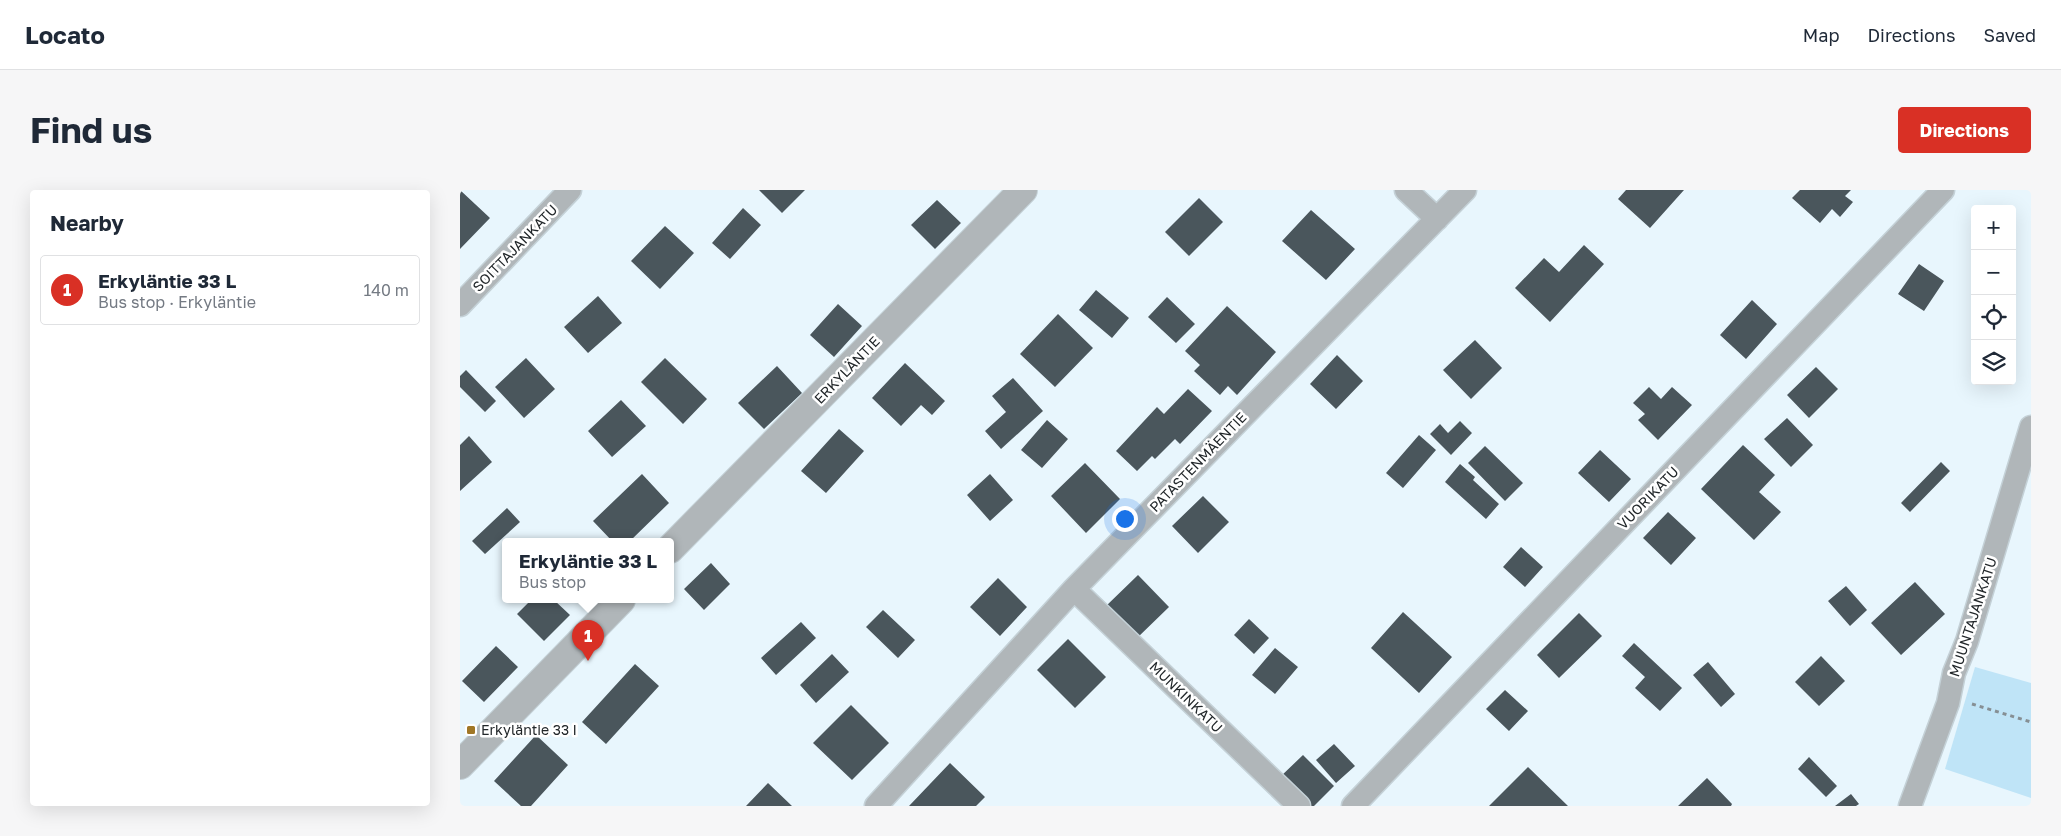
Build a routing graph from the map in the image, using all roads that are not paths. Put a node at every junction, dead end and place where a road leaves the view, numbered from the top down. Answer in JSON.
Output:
{"nodes":[{"id":1,"x":570,"y":190,"type":"edge"},
{"id":2,"x":1023,"y":190,"type":"edge"},
{"id":3,"x":1406,"y":190,"type":"edge"},
{"id":4,"x":1465,"y":190,"type":"edge"},
{"id":5,"x":1942,"y":190,"type":"edge"},
{"id":6,"x":1437,"y":219,"type":"junction"},
{"id":7,"x":460,"y":305,"type":"edge"},
{"id":8,"x":2031,"y":427,"type":"edge"},
{"id":9,"x":674,"y":546,"type":"edge"},
{"id":10,"x":1074,"y":589,"type":"junction"},
{"id":11,"x":618,"y":603,"type":"edge"},
{"id":12,"x":460,"y":765,"type":"edge"},
{"id":13,"x":876,"y":806,"type":"edge"},
{"id":14,"x":1298,"y":806,"type":"edge"},
{"id":15,"x":1353,"y":806,"type":"edge"},
{"id":16,"x":1910,"y":806,"type":"edge"}],
"edges":[{"from":1,"to":7,"type":"street","name":"SOITTAJANKATU"},
{"from":2,"to":9,"type":"street","name":"ERKYLÄNTIE"},
{"from":3,"to":6,"type":"street"},
{"from":4,"to":6,"type":"street","name":"PATASTENMÄENTIE"},
{"from":5,"to":15,"type":"street","name":"VUORIKATU"},
{"from":6,"to":10,"type":"street","name":"PATASTENMÄENTIE"},
{"from":8,"to":16,"type":"street","name":"MUUNTAJANKATU"},
{"from":10,"to":13,"type":"street","name":"PATASTENMÄENTIE"},
{"from":10,"to":14,"type":"street","name":"MUNKINKATU"},
{"from":11,"to":12,"type":"street"}]}
